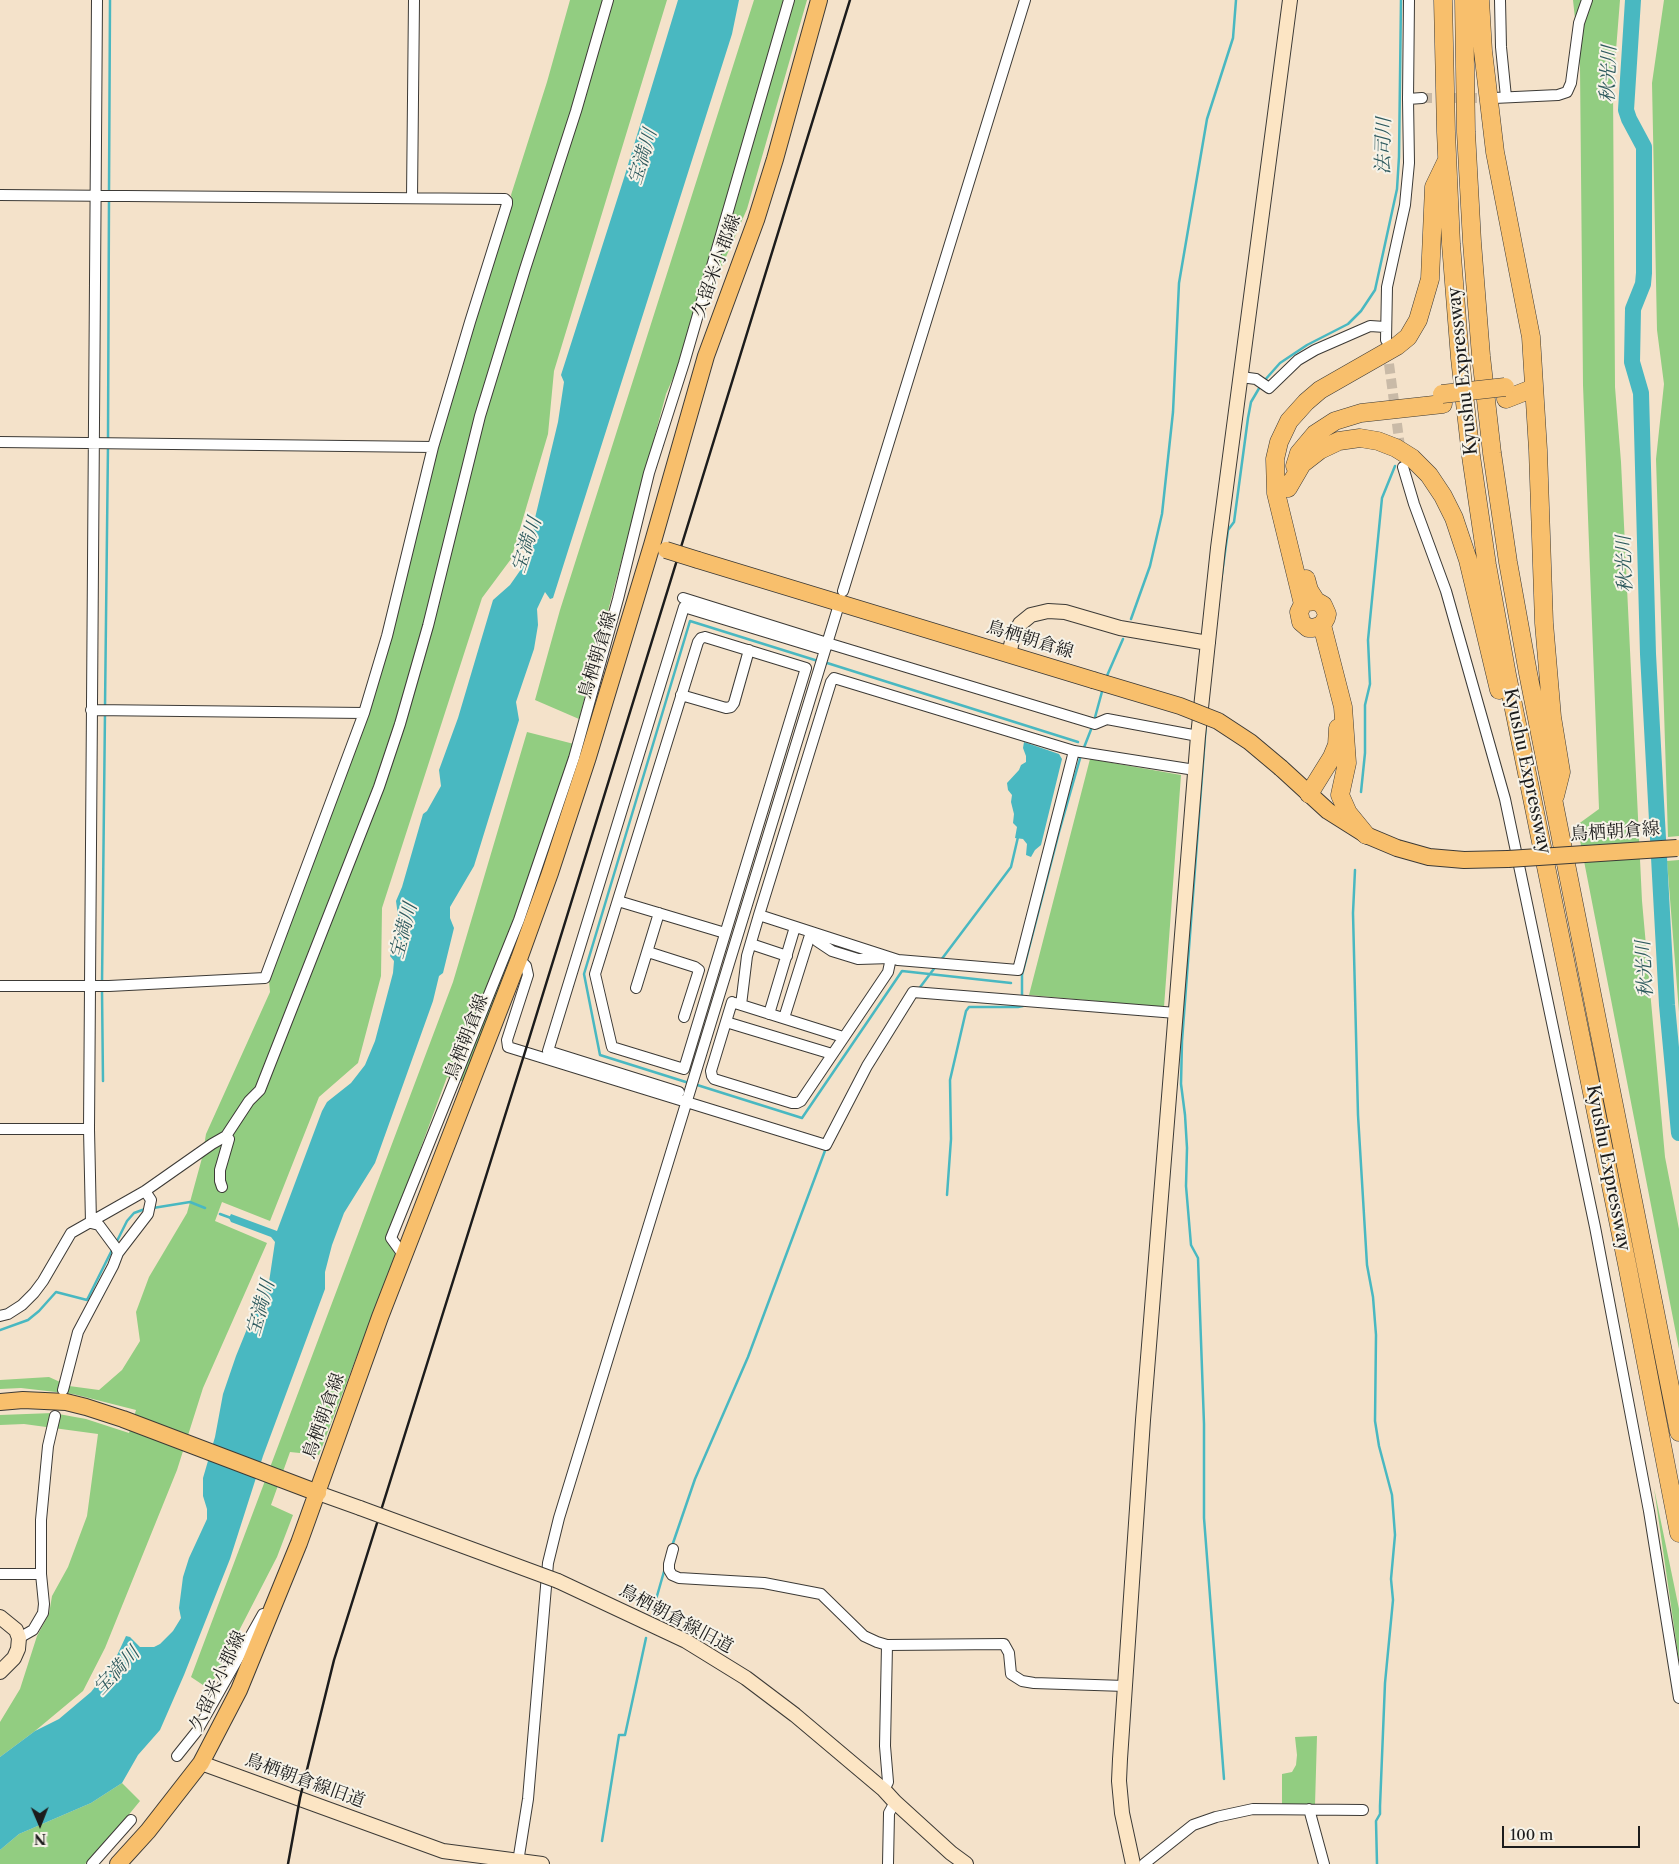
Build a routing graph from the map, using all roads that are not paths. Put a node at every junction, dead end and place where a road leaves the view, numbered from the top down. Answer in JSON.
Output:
{"nodes":[{"id":1,"x":97,"y":0,"type":"edge"},
{"id":2,"x":414,"y":0,"type":"edge"},
{"id":3,"x":608,"y":0,"type":"edge"},
{"id":4,"x":789,"y":0,"type":"edge"},
{"id":5,"x":819,"y":0,"type":"edge"},
{"id":6,"x":1025,"y":0,"type":"edge"},
{"id":7,"x":1290,"y":0,"type":"edge"},
{"id":8,"x":1409,"y":0,"type":"edge"},
{"id":9,"x":1443,"y":0,"type":"edge"},
{"id":10,"x":1464,"y":0,"type":"edge"},
{"id":11,"x":1480,"y":0,"type":"edge"},
{"id":12,"x":1500,"y":0,"type":"edge"},
{"id":13,"x":1587,"y":0,"type":"edge"},
{"id":14,"x":1506,"y":97,"type":"junction"},
{"id":15,"x":1422,"y":98,"type":"tunnel mouth"},
{"id":16,"x":1494,"y":98,"type":"tunnel mouth"},
{"id":17,"x":1408,"y":99,"type":"junction"},
{"id":18,"x":1448,"y":159,"type":"junction"},
{"id":19,"x":0,"y":195,"type":"edge"},
{"id":20,"x":99,"y":196,"type":"junction"},
{"id":21,"x":412,"y":198,"type":"junction"},
{"id":22,"x":1385,"y":327,"type":"junction"},
{"id":23,"x":1386,"y":340,"type":"tunnel mouth"},
{"id":24,"x":1241,"y":377,"type":"junction"},
{"id":25,"x":1534,"y":388,"type":"junction"},
{"id":26,"x":1442,"y":399,"type":"junction"},
{"id":27,"x":0,"y":442,"type":"edge"},
{"id":28,"x":98,"y":443,"type":"junction"},
{"id":29,"x":433,"y":446,"type":"junction"},
{"id":30,"x":1403,"y":467,"type":"tunnel mouth"},
{"id":31,"x":1288,"y":488,"type":"junction"},
{"id":32,"x":1282,"y":519,"type":"junction"},
{"id":33,"x":659,"y":548,"type":"junction"},
{"id":34,"x":843,"y":591,"type":"dead end"},
{"id":35,"x":683,"y":598,"type":"dead end"},
{"id":36,"x":1310,"y":602,"type":"junction"},
{"id":37,"x":837,"y":612,"type":"dead end"},
{"id":38,"x":1317,"y":627,"type":"junction"},
{"id":39,"x":1208,"y":643,"type":"junction"},
{"id":40,"x":826,"y":647,"type":"junction"},
{"id":41,"x":749,"y":650,"type":"junction"},
{"id":42,"x":1009,"y":654,"type":"junction"},
{"id":43,"x":682,"y":695,"type":"junction"},
{"id":44,"x":96,"y":710,"type":"junction"},
{"id":45,"x":364,"y":713,"type":"junction"},
{"id":46,"x":1198,"y":736,"type":"junction"},
{"id":47,"x":1347,"y":745,"type":"junction"},
{"id":48,"x":1074,"y":751,"type":"junction"},
{"id":49,"x":1196,"y":770,"type":"junction"},
{"id":50,"x":1310,"y":794,"type":"junction"},
{"id":51,"x":1554,"y":801,"type":"junction"},
{"id":52,"x":1366,"y":835,"type":"junction"},
{"id":53,"x":1678,"y":848,"type":"edge"},
{"id":54,"x":618,"y":901,"type":"junction"},
{"id":55,"x":659,"y":914,"type":"junction"},
{"id":56,"x":759,"y":915,"type":"junction"},
{"id":57,"x":795,"y":927,"type":"junction"},
{"id":58,"x":810,"y":932,"type":"junction"},
{"id":59,"x":725,"y":933,"type":"junction"},
{"id":60,"x":1561,"y":935,"type":"junction"},
{"id":61,"x":751,"y":944,"type":"junction"},
{"id":62,"x":648,"y":952,"type":"junction"},
{"id":63,"x":787,"y":956,"type":"junction"},
{"id":64,"x":891,"y":958,"type":"junction"},
{"id":65,"x":519,"y":959,"type":"junction"},
{"id":66,"x":0,"y":986,"type":"edge"},
{"id":67,"x":94,"y":986,"type":"junction"},
{"id":68,"x":636,"y":988,"type":"dead end"},
{"id":69,"x":706,"y":994,"type":"junction"},
{"id":70,"x":719,"y":998,"type":"junction"},
{"id":71,"x":737,"y":1004,"type":"junction"},
{"id":72,"x":1176,"y":1013,"type":"junction"},
{"id":73,"x":769,"y":1014,"type":"junction"},
{"id":74,"x":684,"y":1017,"type":"dead end"},
{"id":75,"x":784,"y":1018,"type":"junction"},
{"id":76,"x":726,"y":1022,"type":"junction"},
{"id":77,"x":844,"y":1037,"type":"junction"},
{"id":78,"x":832,"y":1054,"type":"junction"},
{"id":79,"x":594,"y":1070,"type":"junction"},
{"id":80,"x":680,"y":1092,"type":"dead end"},
{"id":81,"x":687,"y":1102,"type":"junction"},
{"id":82,"x":0,"y":1129,"type":"edge"},
{"id":83,"x":90,"y":1129,"type":"junction"},
{"id":84,"x":226,"y":1136,"type":"junction"},
{"id":85,"x":222,"y":1187,"type":"dead end"},
{"id":86,"x":145,"y":1191,"type":"junction"},
{"id":87,"x":91,"y":1223,"type":"junction"},
{"id":88,"x":118,"y":1253,"type":"junction"},
{"id":89,"x":404,"y":1256,"type":"junction"},
{"id":90,"x":0,"y":1316,"type":"edge"},
{"id":91,"x":62,"y":1390,"type":"dead end"},
{"id":92,"x":0,"y":1402,"type":"edge"},
{"id":93,"x":55,"y":1416,"type":"dead end"},
{"id":94,"x":1679,"y":1432,"type":"edge"},
{"id":95,"x":318,"y":1493,"type":"junction"},
{"id":96,"x":1679,"y":1533,"type":"edge"},
{"id":97,"x":673,"y":1548,"type":"dead end"},
{"id":98,"x":288,"y":1572,"type":"junction"},
{"id":99,"x":0,"y":1574,"type":"edge"},
{"id":100,"x":41,"y":1574,"type":"junction"},
{"id":101,"x":0,"y":1617,"type":"edge"},
{"id":102,"x":17,"y":1634,"type":"junction"},
{"id":103,"x":887,"y":1645,"type":"junction"},
{"id":104,"x":0,"y":1672,"type":"edge"},
{"id":105,"x":1126,"y":1686,"type":"junction"},
{"id":106,"x":1679,"y":1698,"type":"edge"},
{"id":107,"x":177,"y":1756,"type":"dead end"},
{"id":108,"x":201,"y":1763,"type":"junction"},
{"id":109,"x":884,"y":1790,"type":"junction"},
{"id":110,"x":894,"y":1802,"type":"junction"},
{"id":111,"x":1309,"y":1809,"type":"junction"},
{"id":112,"x":1363,"y":1810,"type":"dead end"},
{"id":113,"x":131,"y":1820,"type":"dead end"},
{"id":114,"x":122,"y":1863,"type":"edge"},
{"id":115,"x":518,"y":1863,"type":"edge"},
{"id":116,"x":92,"y":1864,"type":"edge"},
{"id":117,"x":542,"y":1864,"type":"edge"},
{"id":118,"x":888,"y":1864,"type":"edge"},
{"id":119,"x":966,"y":1864,"type":"edge"},
{"id":120,"x":1133,"y":1864,"type":"edge"},
{"id":121,"x":1144,"y":1864,"type":"edge"},
{"id":122,"x":1324,"y":1864,"type":"edge"}],
"edges":[{"from":1,"to":20,"type":"street"},
{"from":2,"to":21,"type":"street"},
{"from":3,"to":84,"type":"street"},
{"from":4,"to":89,"type":"street"},
{"from":5,"to":33,"type":"main road","name":"久留米小郡線"},
{"from":6,"to":34,"type":"street"},
{"from":7,"to":24,"type":"street"},
{"from":8,"to":17,"type":"street"},
{"from":9,"to":18,"type":"highway","name":"Kyushu Expressway"},
{"from":10,"to":51,"type":"highway","name":"Kyushu Expressway"},
{"from":11,"to":25,"type":"highway"},
{"from":12,"to":14,"type":"street"},
{"from":13,"to":14,"type":"street"},
{"from":14,"to":16,"type":"street"},
{"from":15,"to":17,"type":"street"},
{"from":17,"to":22,"type":"street"},
{"from":18,"to":32,"type":"highway"},
{"from":18,"to":60,"type":"highway","name":"Kyushu Expressway"},
{"from":19,"to":20,"type":"street"},
{"from":20,"to":21,"type":"street"},
{"from":20,"to":28,"type":"street"},
{"from":21,"to":29,"type":"street"},
{"from":22,"to":23,"type":"street"},
{"from":22,"to":24,"type":"street"},
{"from":24,"to":39,"type":"street"},
{"from":25,"to":26,"type":"highway","bridge":true},
{"from":25,"to":51,"type":"highway"},
{"from":26,"to":31,"type":"highway"},
{"from":26,"to":32,"type":"highway"},
{"from":27,"to":28,"type":"street"},
{"from":28,"to":29,"type":"street"},
{"from":28,"to":44,"type":"street"},
{"from":29,"to":45,"type":"street"},
{"from":30,"to":106,"type":"street"},
{"from":31,"to":36,"type":"highway"},
{"from":31,"to":60,"type":"highway"},
{"from":32,"to":36,"type":"highway"},
{"from":33,"to":42,"type":"main road","name":"鳥栖朝倉線","bridge":true},
{"from":33,"to":65,"type":"main road","name":"鳥栖朝倉線"},
{"from":35,"to":40,"type":"street"},
{"from":36,"to":38,"type":"highway"},
{"from":37,"to":40,"type":"street"},
{"from":38,"to":47,"type":"highway"},
{"from":38,"to":50,"type":"highway"},
{"from":39,"to":42,"type":"street"},
{"from":39,"to":46,"type":"street"},
{"from":40,"to":46,"type":"street"},
{"from":40,"to":70,"type":"street"},
{"from":40,"to":79,"type":"street"},
{"from":41,"to":43,"type":"street"},
{"from":41,"to":43,"type":"street"},
{"from":41,"to":59,"type":"street"},
{"from":42,"to":50,"type":"main road","name":"鳥栖朝倉線","bridge":true},
{"from":43,"to":54,"type":"street"},
{"from":44,"to":45,"type":"street"},
{"from":44,"to":67,"type":"street"},
{"from":45,"to":67,"type":"street"},
{"from":46,"to":49,"type":"street"},
{"from":47,"to":50,"type":"highway"},
{"from":47,"to":52,"type":"highway"},
{"from":48,"to":49,"type":"street"},
{"from":48,"to":56,"type":"street"},
{"from":48,"to":64,"type":"street"},
{"from":49,"to":72,"type":"street"},
{"from":50,"to":52,"type":"main road","name":"鳥栖朝倉線"},
{"from":51,"to":94,"type":"highway","name":"Kyushu Expressway"},
{"from":52,"to":53,"type":"main road","name":"鳥栖朝倉線","bridge":true},
{"from":54,"to":55,"type":"street"},
{"from":54,"to":69,"type":"street"},
{"from":55,"to":59,"type":"street"},
{"from":55,"to":62,"type":"street"},
{"from":56,"to":57,"type":"street"},
{"from":56,"to":61,"type":"street"},
{"from":57,"to":58,"type":"street"},
{"from":57,"to":63,"type":"street"},
{"from":58,"to":64,"type":"street"},
{"from":58,"to":75,"type":"street"},
{"from":59,"to":69,"type":"street"},
{"from":60,"to":96,"type":"highway","name":"Kyushu Expressway"},
{"from":61,"to":63,"type":"street"},
{"from":61,"to":71,"type":"street"},
{"from":62,"to":68,"type":"street"},
{"from":62,"to":74,"type":"street"},
{"from":63,"to":73,"type":"street"},
{"from":64,"to":77,"type":"street"},
{"from":65,"to":79,"type":"street"},
{"from":65,"to":89,"type":"main road","name":"鳥栖朝倉線"},
{"from":66,"to":67,"type":"street"},
{"from":67,"to":83,"type":"street"},
{"from":69,"to":70,"type":"street"},
{"from":70,"to":71,"type":"street"},
{"from":70,"to":81,"type":"street"},
{"from":71,"to":73,"type":"street"},
{"from":71,"to":76,"type":"street"},
{"from":72,"to":81,"type":"street"},
{"from":72,"to":105,"type":"street"},
{"from":73,"to":75,"type":"street"},
{"from":75,"to":77,"type":"street"},
{"from":76,"to":78,"type":"street"},
{"from":76,"to":78,"type":"street"},
{"from":77,"to":78,"type":"street"},
{"from":79,"to":80,"type":"street"},
{"from":79,"to":81,"type":"street"},
{"from":81,"to":115,"type":"street"},
{"from":82,"to":83,"type":"street"},
{"from":83,"to":87,"type":"street"},
{"from":84,"to":85,"type":"street"},
{"from":84,"to":86,"type":"street"},
{"from":86,"to":87,"type":"street"},
{"from":86,"to":88,"type":"street"},
{"from":87,"to":88,"type":"street"},
{"from":87,"to":90,"type":"street"},
{"from":88,"to":91,"type":"street"},
{"from":89,"to":95,"type":"main road","name":"鳥栖朝倉線"},
{"from":92,"to":95,"type":"main road"},
{"from":93,"to":100,"type":"street"},
{"from":95,"to":98,"type":"main road","name":"久留米小郡線"},
{"from":95,"to":109,"type":"street","name":"鳥栖朝倉線旧道","bridge":true},
{"from":97,"to":103,"type":"street"},
{"from":98,"to":107,"type":"street"},
{"from":98,"to":108,"type":"main road","name":"久留米小郡線"},
{"from":99,"to":100,"type":"street"},
{"from":100,"to":102,"type":"street"},
{"from":101,"to":102,"type":"street"},
{"from":102,"to":104,"type":"street"},
{"from":103,"to":105,"type":"street"},
{"from":103,"to":109,"type":"street"},
{"from":105,"to":120,"type":"street"},
{"from":108,"to":114,"type":"main road","name":"久留米小郡線"},
{"from":108,"to":115,"type":"street","name":"鳥栖朝倉線旧道"},
{"from":109,"to":110,"type":"street","name":"鳥栖朝倉線旧道"},
{"from":110,"to":118,"type":"street"},
{"from":110,"to":119,"type":"street","name":"鳥栖朝倉線旧道"},
{"from":111,"to":112,"type":"street"},
{"from":111,"to":121,"type":"street"},
{"from":111,"to":122,"type":"street"},
{"from":113,"to":116,"type":"street"},
{"from":115,"to":117,"type":"street","name":"鳥栖朝倉線旧道"}]}
